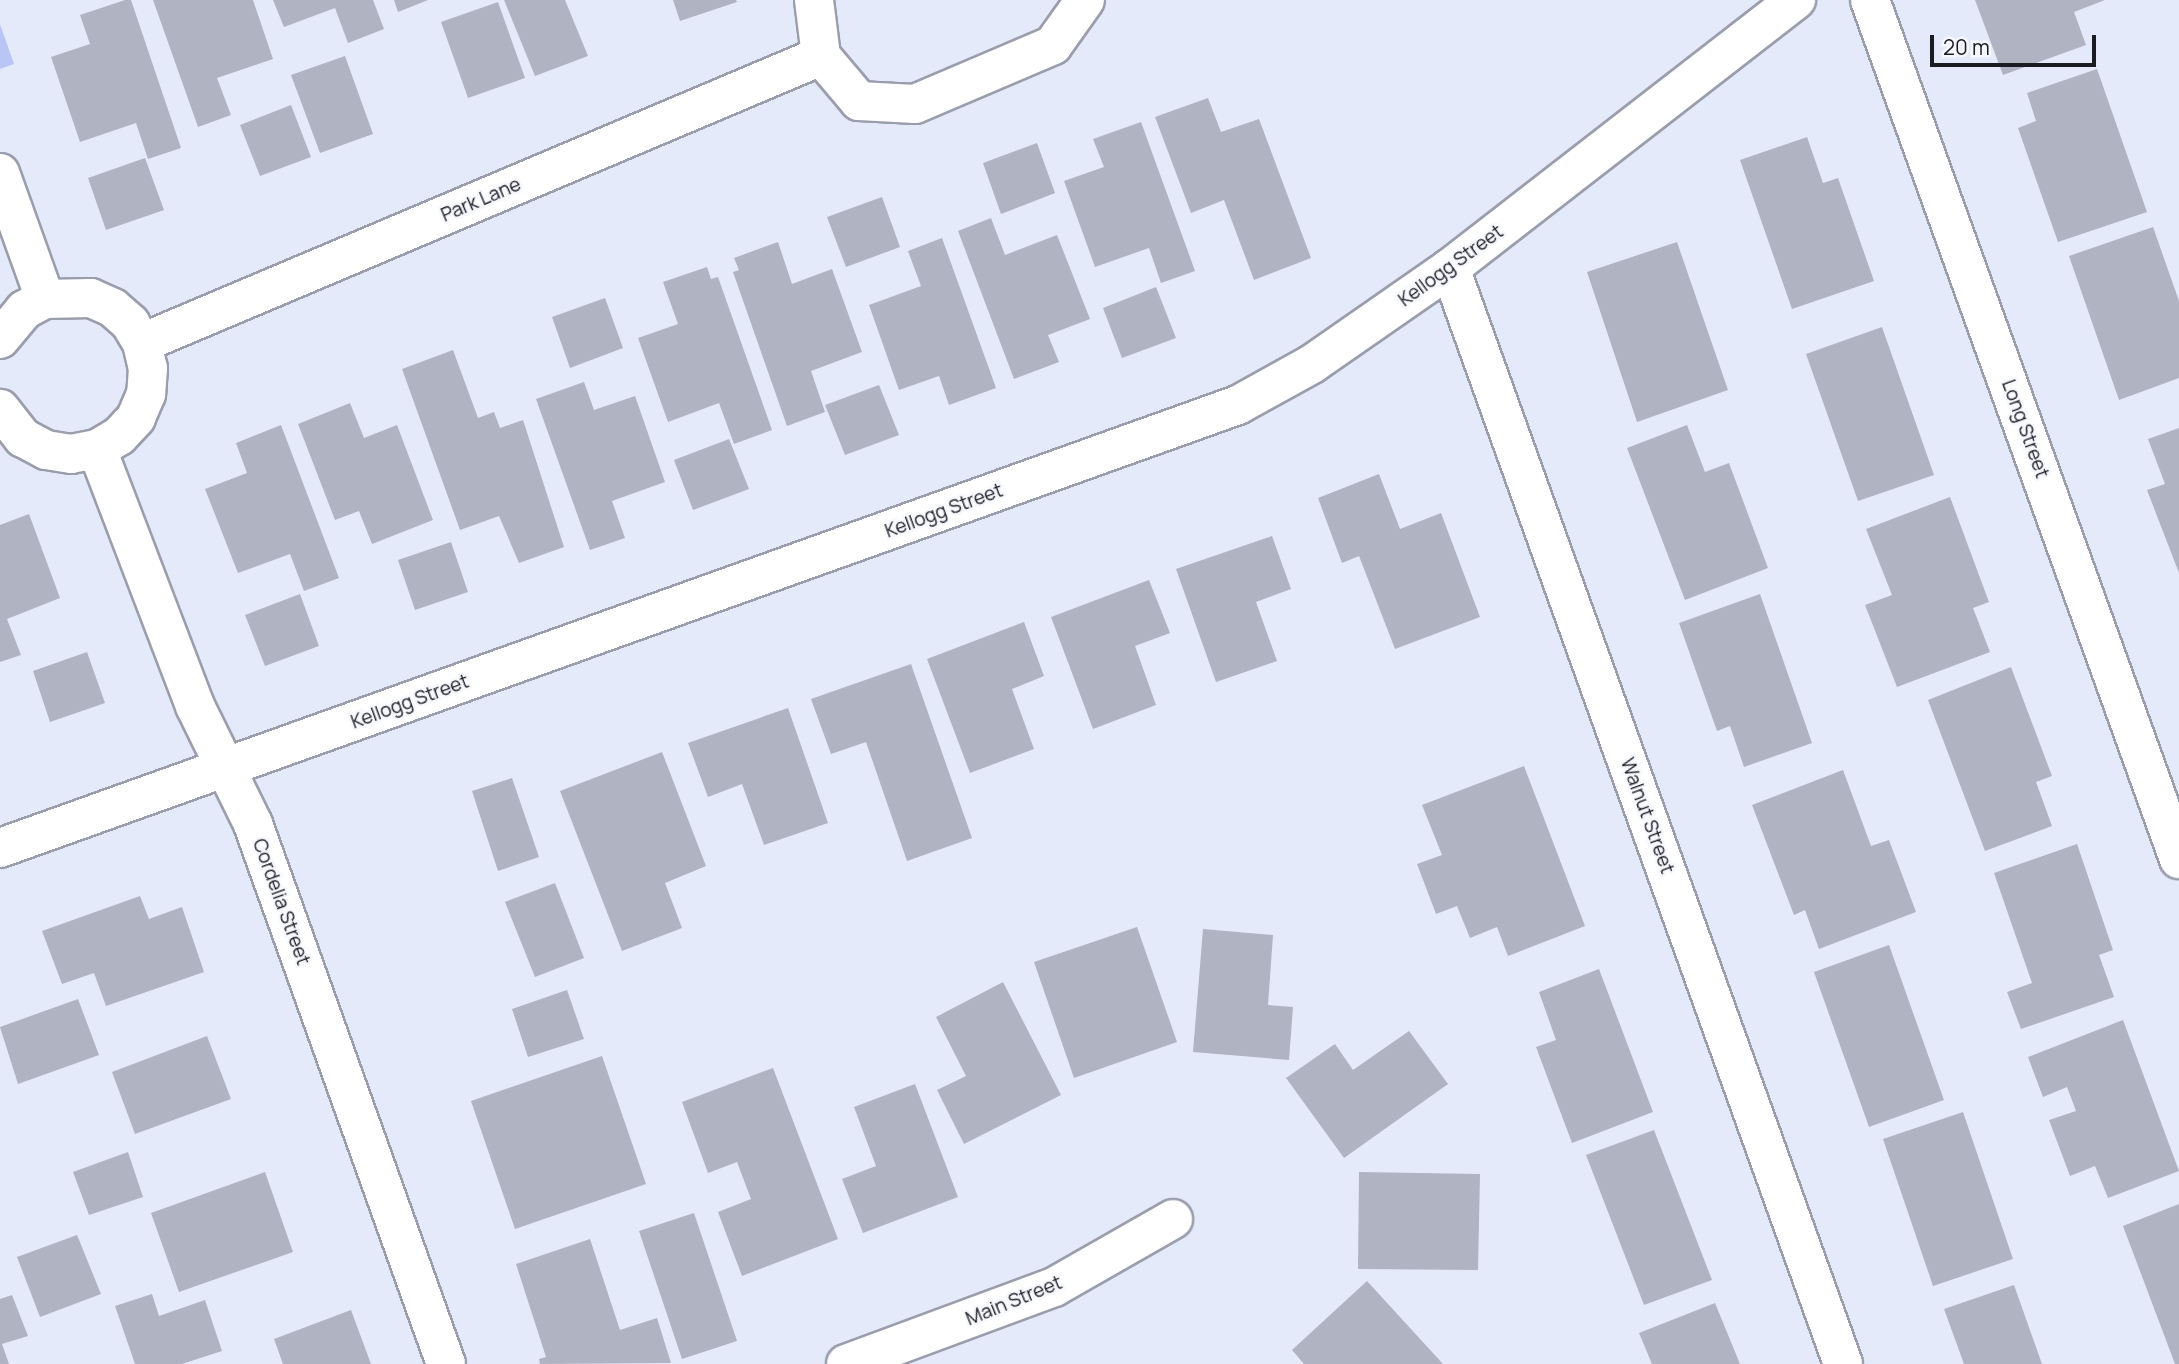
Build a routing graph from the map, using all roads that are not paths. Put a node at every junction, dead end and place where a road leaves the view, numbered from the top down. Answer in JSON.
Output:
{"nodes":[{"id":1,"x":814,"y":0,"type":"edge"},
{"id":2,"x":1085,"y":0,"type":"edge"},
{"id":3,"x":1796,"y":0,"type":"edge"},
{"id":4,"x":1870,"y":0,"type":"edge"},
{"id":5,"x":821,"y":56,"type":"junction"},
{"id":6,"x":0,"y":173,"type":"edge"},
{"id":7,"x":1450,"y":268,"type":"junction"},
{"id":8,"x":45,"y":299,"type":"junction"},
{"id":9,"x":0,"y":339,"type":"edge"},
{"id":10,"x":142,"y":343,"type":"junction"},
{"id":11,"x":0,"y":409,"type":"edge"},
{"id":12,"x":97,"y":449,"type":"junction"},
{"id":13,"x":223,"y":770,"type":"junction"},
{"id":14,"x":0,"y":848,"type":"edge"},
{"id":15,"x":2179,"y":859,"type":"edge"},
{"id":16,"x":1173,"y":1219,"type":"dead end"},
{"id":17,"x":446,"y":1364,"type":"edge"},
{"id":18,"x":846,"y":1364,"type":"edge"},
{"id":19,"x":1843,"y":1364,"type":"edge"}],
"edges":[{"from":1,"to":5,"type":"street"},
{"from":2,"to":5,"type":"street"},
{"from":3,"to":7,"type":"street","name":"Kellogg Street"},
{"from":4,"to":15,"type":"street","name":"Long Street"},
{"from":5,"to":10,"type":"street","name":"Park Lane"},
{"from":6,"to":8,"type":"street"},
{"from":7,"to":13,"type":"street","name":"Kellogg Street"},
{"from":7,"to":19,"type":"street","name":"Walnut Street"},
{"from":8,"to":9,"type":"street"},
{"from":8,"to":10,"type":"street"},
{"from":10,"to":12,"type":"street"},
{"from":11,"to":12,"type":"street"},
{"from":12,"to":13,"type":"street","name":"Cordelia Street"},
{"from":13,"to":14,"type":"street","name":"Kellogg Street"},
{"from":13,"to":17,"type":"street","name":"Cordelia Street"},
{"from":16,"to":18,"type":"street","name":"Main Street"}]}
